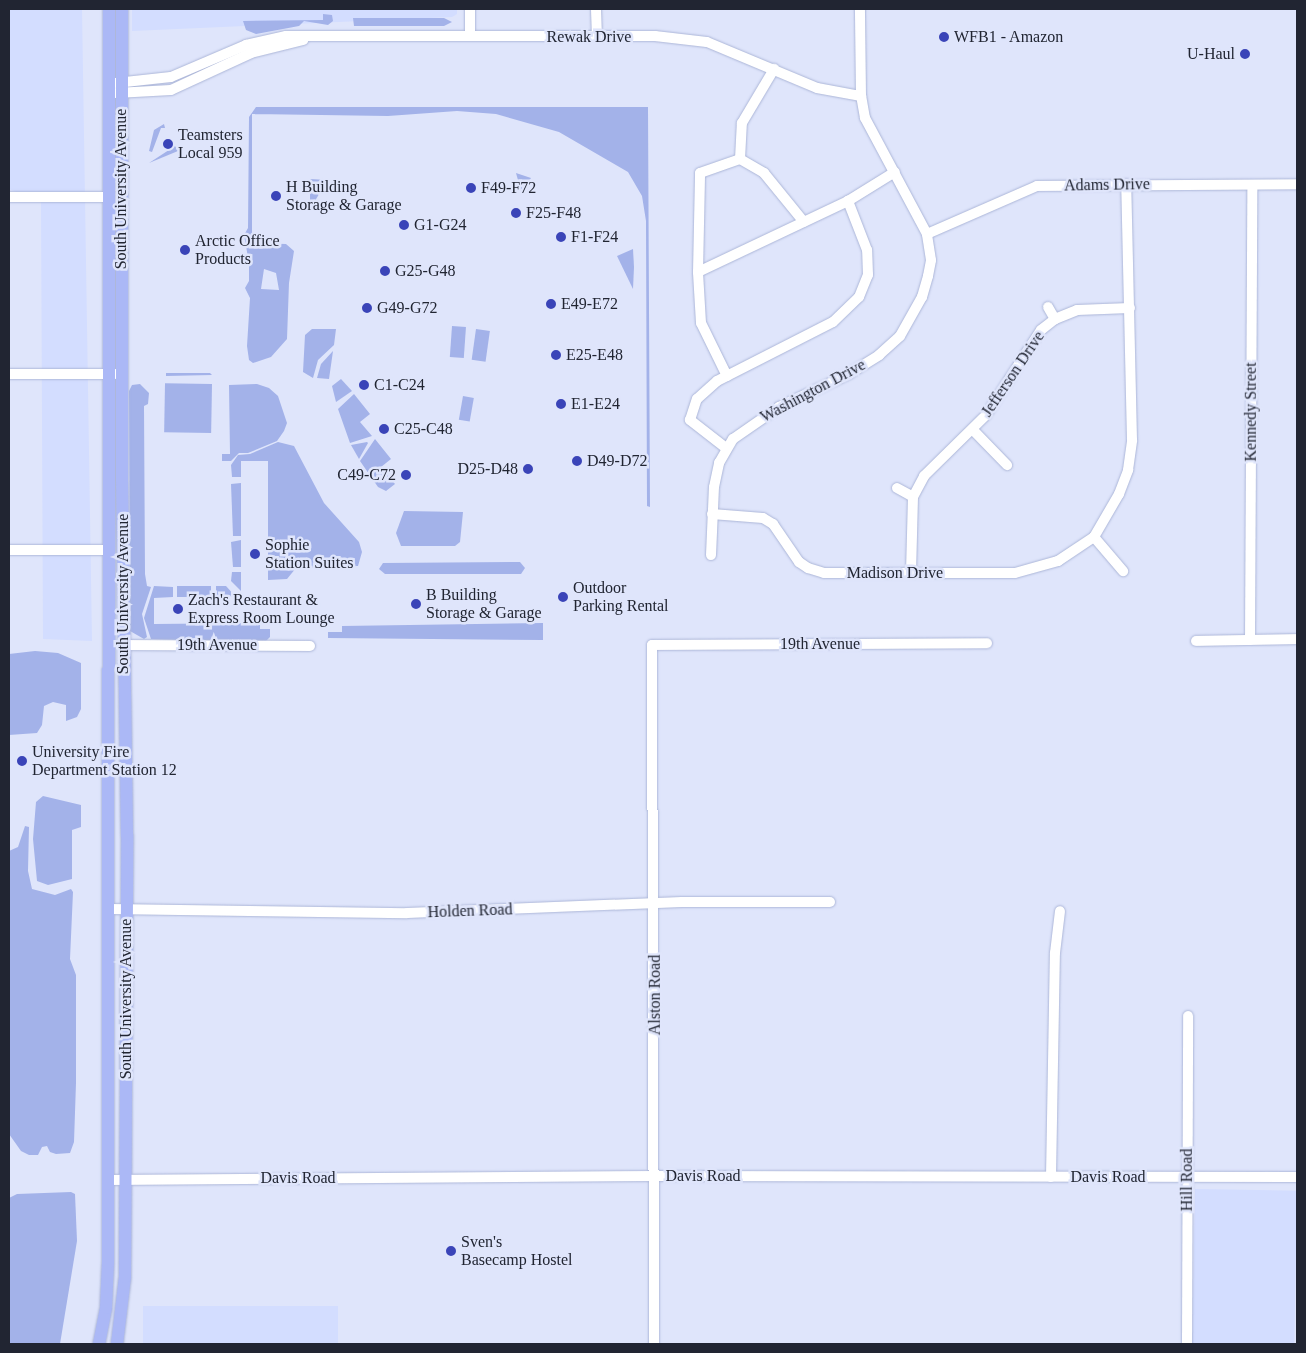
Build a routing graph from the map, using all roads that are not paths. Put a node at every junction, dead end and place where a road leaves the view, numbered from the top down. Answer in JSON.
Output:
{"nodes":[{"id":1,"x":109,"y":9,"type":"edge"},
{"id":2,"x":122,"y":9,"type":"edge"},
{"id":3,"x":470,"y":9,"type":"edge"},
{"id":4,"x":596,"y":9,"type":"edge"},
{"id":5,"x":860,"y":9,"type":"edge"},
{"id":6,"x":470,"y":36,"type":"junction"},
{"id":7,"x":596,"y":36,"type":"junction"},
{"id":8,"x":774,"y":69,"type":"junction"},
{"id":9,"x":115,"y":88,"type":"junction"},
{"id":10,"x":861,"y":96,"type":"junction"},
{"id":11,"x":740,"y":159,"type":"junction"},
{"id":12,"x":895,"y":172,"type":"junction"},
{"id":13,"x":1126,"y":184,"type":"junction"},
{"id":14,"x":1252,"y":184,"type":"junction"},
{"id":15,"x":1297,"y":184,"type":"edge"},
{"id":16,"x":9,"y":197,"type":"edge"},
{"id":17,"x":108,"y":197,"type":"junction"},
{"id":18,"x":848,"y":201,"type":"junction"},
{"id":19,"x":804,"y":222,"type":"junction"},
{"id":20,"x":927,"y":234,"type":"junction"},
{"id":21,"x":698,"y":272,"type":"junction"},
{"id":22,"x":1048,"y":307,"type":"dead end"},
{"id":23,"x":1130,"y":308,"type":"junction"},
{"id":24,"x":1055,"y":319,"type":"junction"},
{"id":25,"x":9,"y":374,"type":"edge"},
{"id":26,"x":115,"y":374,"type":"junction"},
{"id":27,"x":727,"y":376,"type":"junction"},
{"id":28,"x":973,"y":430,"type":"junction"},
{"id":29,"x":726,"y":448,"type":"junction"},
{"id":30,"x":1007,"y":465,"type":"dead end"},
{"id":31,"x":897,"y":488,"type":"dead end"},
{"id":32,"x":913,"y":497,"type":"junction"},
{"id":33,"x":712,"y":514,"type":"junction"},
{"id":34,"x":1094,"y":537,"type":"junction"},
{"id":35,"x":9,"y":550,"type":"edge"},
{"id":36,"x":107,"y":550,"type":"junction"},
{"id":37,"x":711,"y":555,"type":"dead end"},
{"id":38,"x":1124,"y":571,"type":"dead end"},
{"id":39,"x":912,"y":573,"type":"junction"},
{"id":40,"x":1297,"y":639,"type":"edge"},
{"id":41,"x":1250,"y":640,"type":"junction"},
{"id":42,"x":1196,"y":641,"type":"dead end"},
{"id":43,"x":987,"y":643,"type":"dead end"},
{"id":44,"x":123,"y":645,"type":"junction"},
{"id":45,"x":652,"y":645,"type":"joint"},
{"id":46,"x":310,"y":646,"type":"dead end"},
{"id":47,"x":830,"y":902,"type":"dead end"},
{"id":48,"x":652,"y":903,"type":"junction"},
{"id":49,"x":110,"y":909,"type":"junction"},
{"id":50,"x":126,"y":909,"type":"junction"},
{"id":51,"x":1060,"y":911,"type":"dead end"},
{"id":52,"x":1188,"y":1016,"type":"dead end"},
{"id":53,"x":656,"y":1176,"type":"junction"},
{"id":54,"x":1051,"y":1177,"type":"junction"},
{"id":55,"x":1187,"y":1177,"type":"junction"},
{"id":56,"x":1297,"y":1177,"type":"edge"},
{"id":57,"x":125,"y":1179,"type":"junction"},
{"id":58,"x":108,"y":1180,"type":"junction"},
{"id":59,"x":100,"y":1344,"type":"edge"},
{"id":60,"x":118,"y":1344,"type":"edge"},
{"id":61,"x":654,"y":1344,"type":"edge"},
{"id":62,"x":1186,"y":1344,"type":"edge"}],
"edges":[{"from":1,"to":9,"type":"main road","name":"South University Avenue"},
{"from":2,"to":9,"type":"main road","name":"South University Avenue"},
{"from":3,"to":6,"type":"street"},
{"from":4,"to":7,"type":"street"},
{"from":5,"to":10,"type":"street","name":"Washington Drive"},
{"from":6,"to":7,"type":"street","name":"Rewak Drive"},
{"from":6,"to":9,"type":"street","name":"Rewak Drive"},
{"from":7,"to":8,"type":"street","name":"Rewak Drive"},
{"from":8,"to":10,"type":"street","name":"Rewak Drive"},
{"from":8,"to":11,"type":"street"},
{"from":9,"to":17,"type":"main road","name":"South University Avenue"},
{"from":9,"to":26,"type":"main road","name":"South University Avenue"},
{"from":10,"to":12,"type":"street","name":"Washington Drive"},
{"from":11,"to":19,"type":"street"},
{"from":11,"to":21,"type":"street"},
{"from":12,"to":18,"type":"street"},
{"from":12,"to":20,"type":"street","name":"Washington Drive"},
{"from":13,"to":14,"type":"street","name":"Adams Drive"},
{"from":13,"to":20,"type":"street","name":"Adams Drive"},
{"from":13,"to":23,"type":"street","name":"Madison Drive"},
{"from":14,"to":15,"type":"street","name":"Adams Drive"},
{"from":14,"to":41,"type":"street","name":"Kennedy Street"},
{"from":16,"to":17,"type":"street"},
{"from":17,"to":26,"type":"main road","name":"South University Avenue"},
{"from":18,"to":19,"type":"street"},
{"from":18,"to":27,"type":"street"},
{"from":19,"to":21,"type":"street"},
{"from":20,"to":29,"type":"street","name":"Washington Drive"},
{"from":21,"to":27,"type":"street"},
{"from":22,"to":24,"type":"street","name":"Jefferson Drive"},
{"from":23,"to":24,"type":"street","name":"Jefferson Drive"},
{"from":23,"to":34,"type":"street","name":"Madison Drive"},
{"from":24,"to":28,"type":"street","name":"Jefferson Drive"},
{"from":25,"to":26,"type":"street"},
{"from":26,"to":36,"type":"main road","name":"South University Avenue"},
{"from":26,"to":44,"type":"main road","name":"South University Avenue"},
{"from":27,"to":29,"type":"street"},
{"from":28,"to":30,"type":"street","name":"Jefferson Drive"},
{"from":28,"to":32,"type":"street","name":"Jefferson Drive"},
{"from":29,"to":33,"type":"street","name":"Washington Drive"},
{"from":31,"to":32,"type":"street"},
{"from":32,"to":39,"type":"street","name":"Jefferson Drive"},
{"from":33,"to":37,"type":"street","name":"Washington Drive"},
{"from":33,"to":39,"type":"street","name":"Madison Drive"},
{"from":34,"to":38,"type":"street"},
{"from":34,"to":39,"type":"street","name":"Madison Drive"},
{"from":35,"to":36,"type":"street"},
{"from":36,"to":49,"type":"main road","name":"South University Avenue"},
{"from":40,"to":41,"type":"street"},
{"from":41,"to":42,"type":"street"},
{"from":43,"to":45,"type":"street","name":"19th Avenue"},
{"from":44,"to":46,"type":"street","name":"19th Avenue"},
{"from":44,"to":50,"type":"main road","name":"South University Avenue"},
{"from":45,"to":48,"type":"street","name":"Alston Road"},
{"from":47,"to":48,"type":"street","name":"Holden Road"},
{"from":48,"to":50,"type":"street","name":"Holden Road"},
{"from":48,"to":53,"type":"street","name":"Alston Road"},
{"from":49,"to":50,"type":"street","name":"Holden Road"},
{"from":49,"to":58,"type":"main road","name":"South University Avenue"},
{"from":50,"to":57,"type":"main road","name":"South University Avenue"},
{"from":51,"to":54,"type":"street"},
{"from":52,"to":55,"type":"street","name":"Hill Road"},
{"from":53,"to":54,"type":"street","name":"Davis Road"},
{"from":53,"to":57,"type":"street","name":"Davis Road"},
{"from":53,"to":61,"type":"street","name":"Alston Road"},
{"from":54,"to":55,"type":"street","name":"Davis Road"},
{"from":55,"to":56,"type":"street","name":"Davis Road"},
{"from":55,"to":62,"type":"street","name":"Hill Road"},
{"from":57,"to":58,"type":"street","name":"Davis Road"},
{"from":57,"to":60,"type":"main road","name":"South University Avenue"},
{"from":58,"to":59,"type":"main road","name":"South University Avenue"}]}
